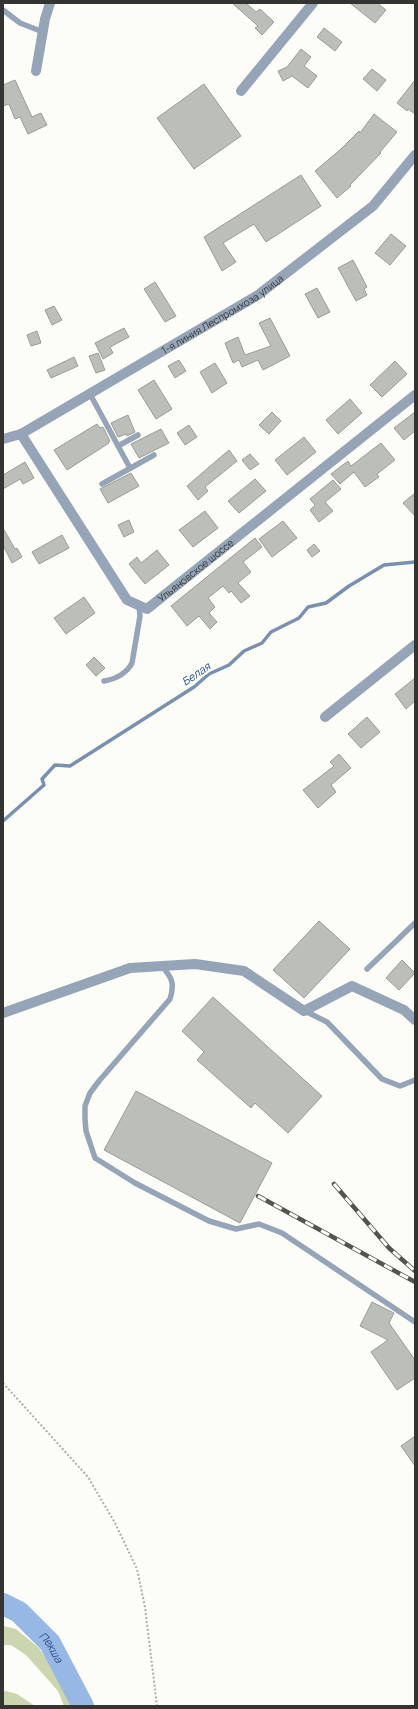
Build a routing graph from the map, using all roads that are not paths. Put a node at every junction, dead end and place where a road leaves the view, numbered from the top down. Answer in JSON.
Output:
{"nodes":[{"id":1,"x":50,"y":3,"type":"edge"},
{"id":2,"x":313,"y":3,"type":"edge"},
{"id":3,"x":3,"y":10,"type":"edge"},
{"id":4,"x":43,"y":32,"type":"junction"},
{"id":5,"x":36,"y":71,"type":"dead end"},
{"id":6,"x":241,"y":91,"type":"dead end"},
{"id":7,"x":415,"y":155,"type":"edge"},
{"id":8,"x":90,"y":394,"type":"junction"},
{"id":9,"x":415,"y":395,"type":"edge"},
{"id":10,"x":21,"y":434,"type":"junction"},
{"id":11,"x":138,"y":435,"type":"dead end"},
{"id":12,"x":3,"y":439,"type":"edge"},
{"id":13,"x":118,"y":446,"type":"junction"},
{"id":14,"x":154,"y":455,"type":"dead end"},
{"id":15,"x":130,"y":468,"type":"junction"},
{"id":16,"x":102,"y":484,"type":"dead end"},
{"id":17,"x":139,"y":606,"type":"junction"},
{"id":18,"x":415,"y":644,"type":"edge"},
{"id":19,"x":104,"y":681,"type":"dead end"},
{"id":20,"x":325,"y":717,"type":"dead end"},
{"id":21,"x":415,"y":923,"type":"edge"},
{"id":22,"x":162,"y":966,"type":"junction"},
{"id":23,"x":367,"y":969,"type":"dead end"},
{"id":24,"x":304,"y":1011,"type":"junction"},
{"id":25,"x":3,"y":1013,"type":"edge"},
{"id":26,"x":415,"y":1020,"type":"edge"},
{"id":27,"x":415,"y":1080,"type":"edge"},
{"id":28,"x":415,"y":1322,"type":"edge"}],
"edges":[{"from":1,"to":4,"type":"street"},
{"from":2,"to":6,"type":"street"},
{"from":3,"to":4,"type":"lane"},
{"from":4,"to":5,"type":"street"},
{"from":7,"to":8,"type":"street","name":"1-я линия Леспромхоза улица"},
{"from":8,"to":10,"type":"street","name":"1-я линия Леспромхоза улица"},
{"from":8,"to":13,"type":"lane"},
{"from":9,"to":17,"type":"street","name":"Ульяновское шоссе"},
{"from":10,"to":12,"type":"street","name":"1-я линия Леспромхоза улица"},
{"from":10,"to":17,"type":"street"},
{"from":11,"to":13,"type":"lane"},
{"from":13,"to":15,"type":"lane"},
{"from":14,"to":15,"type":"lane"},
{"from":15,"to":16,"type":"lane"},
{"from":17,"to":19,"type":"lane"},
{"from":18,"to":20,"type":"street"},
{"from":21,"to":23,"type":"lane"},
{"from":22,"to":24,"type":"street"},
{"from":22,"to":25,"type":"street"},
{"from":22,"to":28,"type":"lane"},
{"from":24,"to":26,"type":"street"},
{"from":24,"to":27,"type":"lane"}]}
